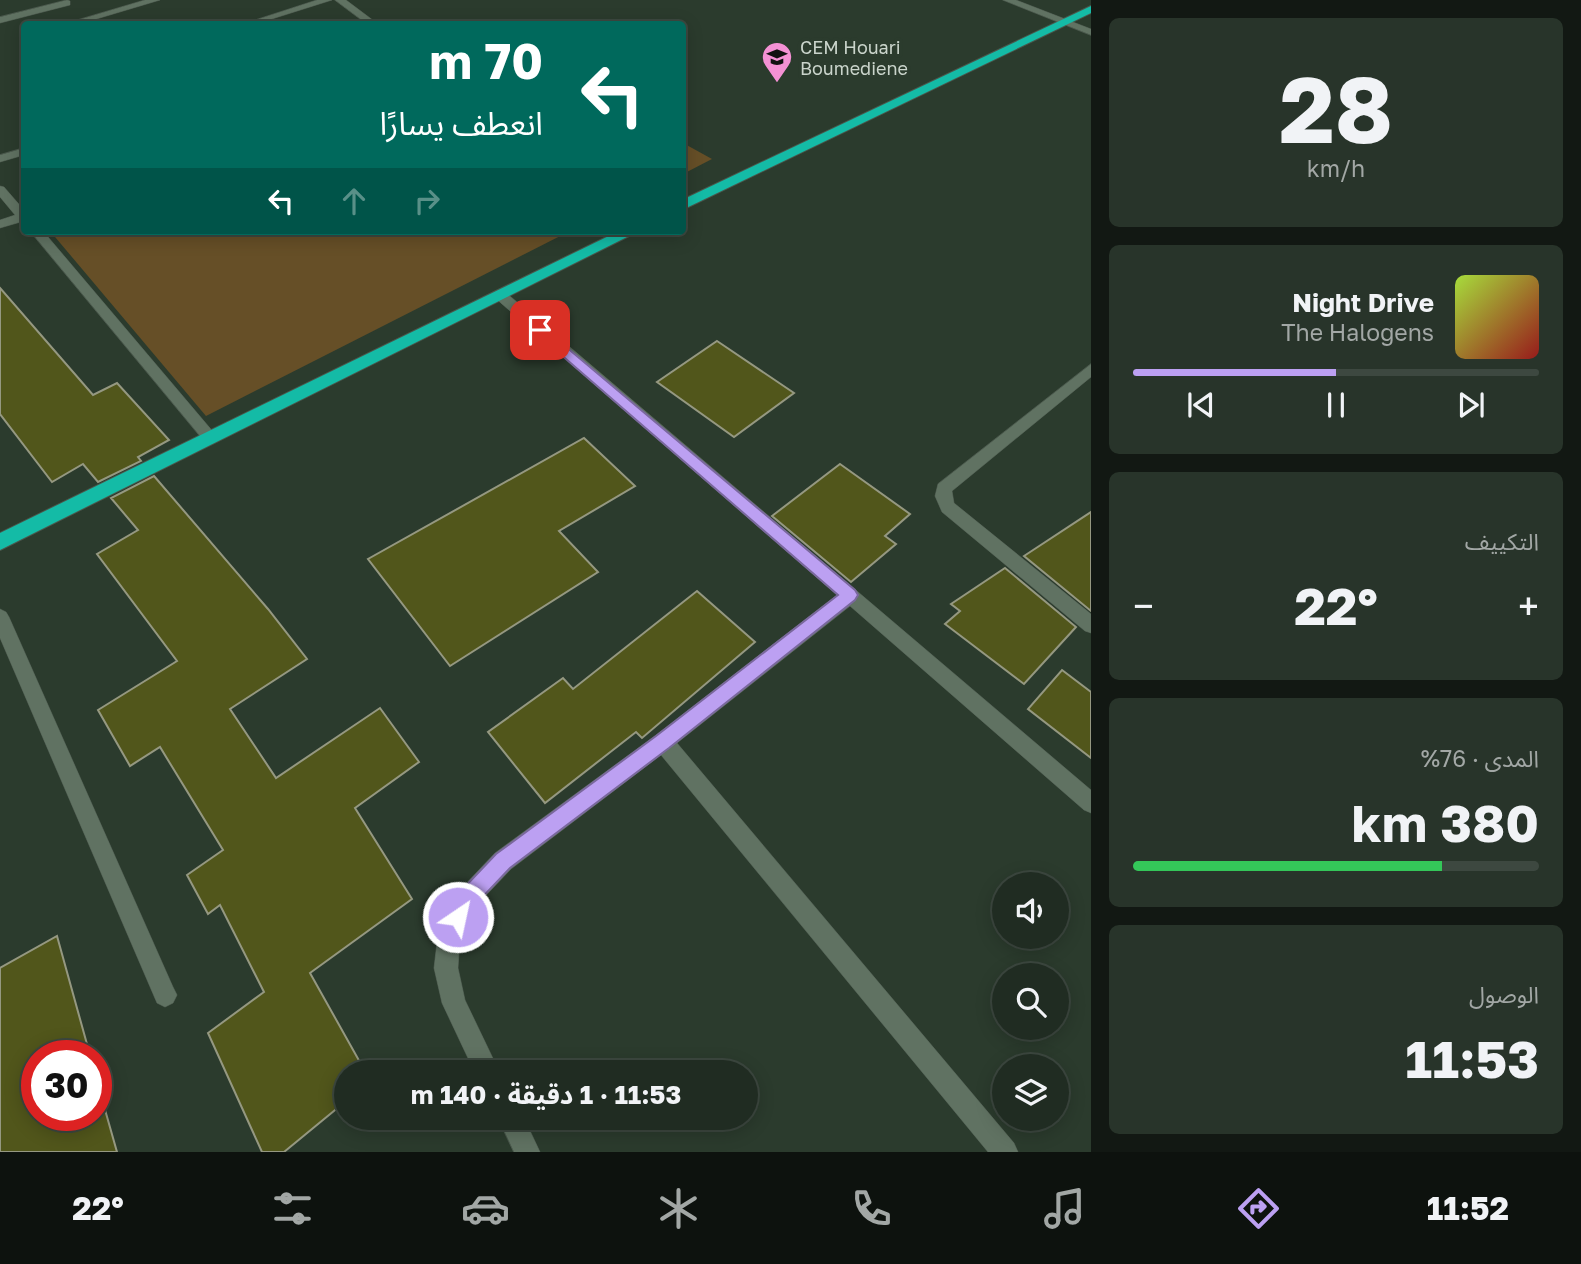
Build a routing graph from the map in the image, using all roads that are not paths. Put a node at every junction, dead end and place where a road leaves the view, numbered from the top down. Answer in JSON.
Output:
{"nodes":[{"id":1,"x":155,"y":0,"type":"edge"},
{"id":2,"x":327,"y":0,"type":"edge"},
{"id":3,"x":340,"y":0,"type":"edge"},
{"id":4,"x":1008,"y":0,"type":"edge"},
{"id":5,"x":66,"y":2,"type":"edge"},
{"id":6,"x":1091,"y":9,"type":"edge"},
{"id":7,"x":0,"y":20,"type":"edge"},
{"id":8,"x":83,"y":21,"type":"edge"},
{"id":9,"x":87,"y":21,"type":"edge"},
{"id":10,"x":258,"y":21,"type":"edge"},
{"id":11,"x":369,"y":21,"type":"edge"},
{"id":12,"x":1066,"y":22,"type":"junction"},
{"id":13,"x":1091,"y":32,"type":"edge"},
{"id":14,"x":21,"y":152,"type":"edge"},
{"id":15,"x":0,"y":159,"type":"edge"},
{"id":16,"x":0,"y":190,"type":"edge"},
{"id":17,"x":686,"y":204,"type":"edge"},
{"id":18,"x":21,"y":214,"type":"edge"},
{"id":19,"x":21,"y":218,"type":"edge"},
{"id":20,"x":0,"y":224,"type":"edge"},
{"id":21,"x":39,"y":235,"type":"edge"},
{"id":22,"x":623,"y":235,"type":"edge"},
{"id":23,"x":499,"y":294,"type":"junction"},
{"id":24,"x":1091,"y":369,"type":"edge"},
{"id":25,"x":210,"y":438,"type":"junction"},
{"id":26,"x":0,"y":542,"type":"edge"},
{"id":27,"x":850,"y":595,"type":"junction"},
{"id":28,"x":0,"y":617,"type":"edge"},
{"id":29,"x":1091,"y":625,"type":"edge"},
{"id":30,"x":663,"y":742,"type":"junction"},
{"id":31,"x":1091,"y":803,"type":"edge"},
{"id":32,"x":165,"y":995,"type":"dead end"},
{"id":33,"x":482,"y":1060,"type":"edge"},
{"id":34,"x":516,"y":1130,"type":"edge"},
{"id":35,"x":527,"y":1152,"type":"edge"},
{"id":36,"x":1005,"y":1152,"type":"edge"}],
"edges":[{"from":1,"to":9,"type":"street"},
{"from":2,"to":10,"type":"street"},
{"from":3,"to":11,"type":"street"},
{"from":4,"to":12,"type":"street"},
{"from":5,"to":7,"type":"street"},
{"from":5,"to":8,"type":"street"},
{"from":6,"to":12,"type":"highway"},
{"from":12,"to":13,"type":"street"},
{"from":12,"to":17,"type":"highway"},
{"from":14,"to":15,"type":"street"},
{"from":16,"to":18,"type":"street"},
{"from":19,"to":20,"type":"street"},
{"from":21,"to":25,"type":"street"},
{"from":22,"to":23,"type":"highway"},
{"from":23,"to":25,"type":"highway"},
{"from":23,"to":27,"type":"street"},
{"from":24,"to":29,"type":"street"},
{"from":25,"to":26,"type":"highway"},
{"from":27,"to":30,"type":"street"},
{"from":27,"to":31,"type":"street"},
{"from":28,"to":32,"type":"street"},
{"from":30,"to":33,"type":"street"},
{"from":30,"to":36,"type":"street"},
{"from":34,"to":35,"type":"street"}]}
